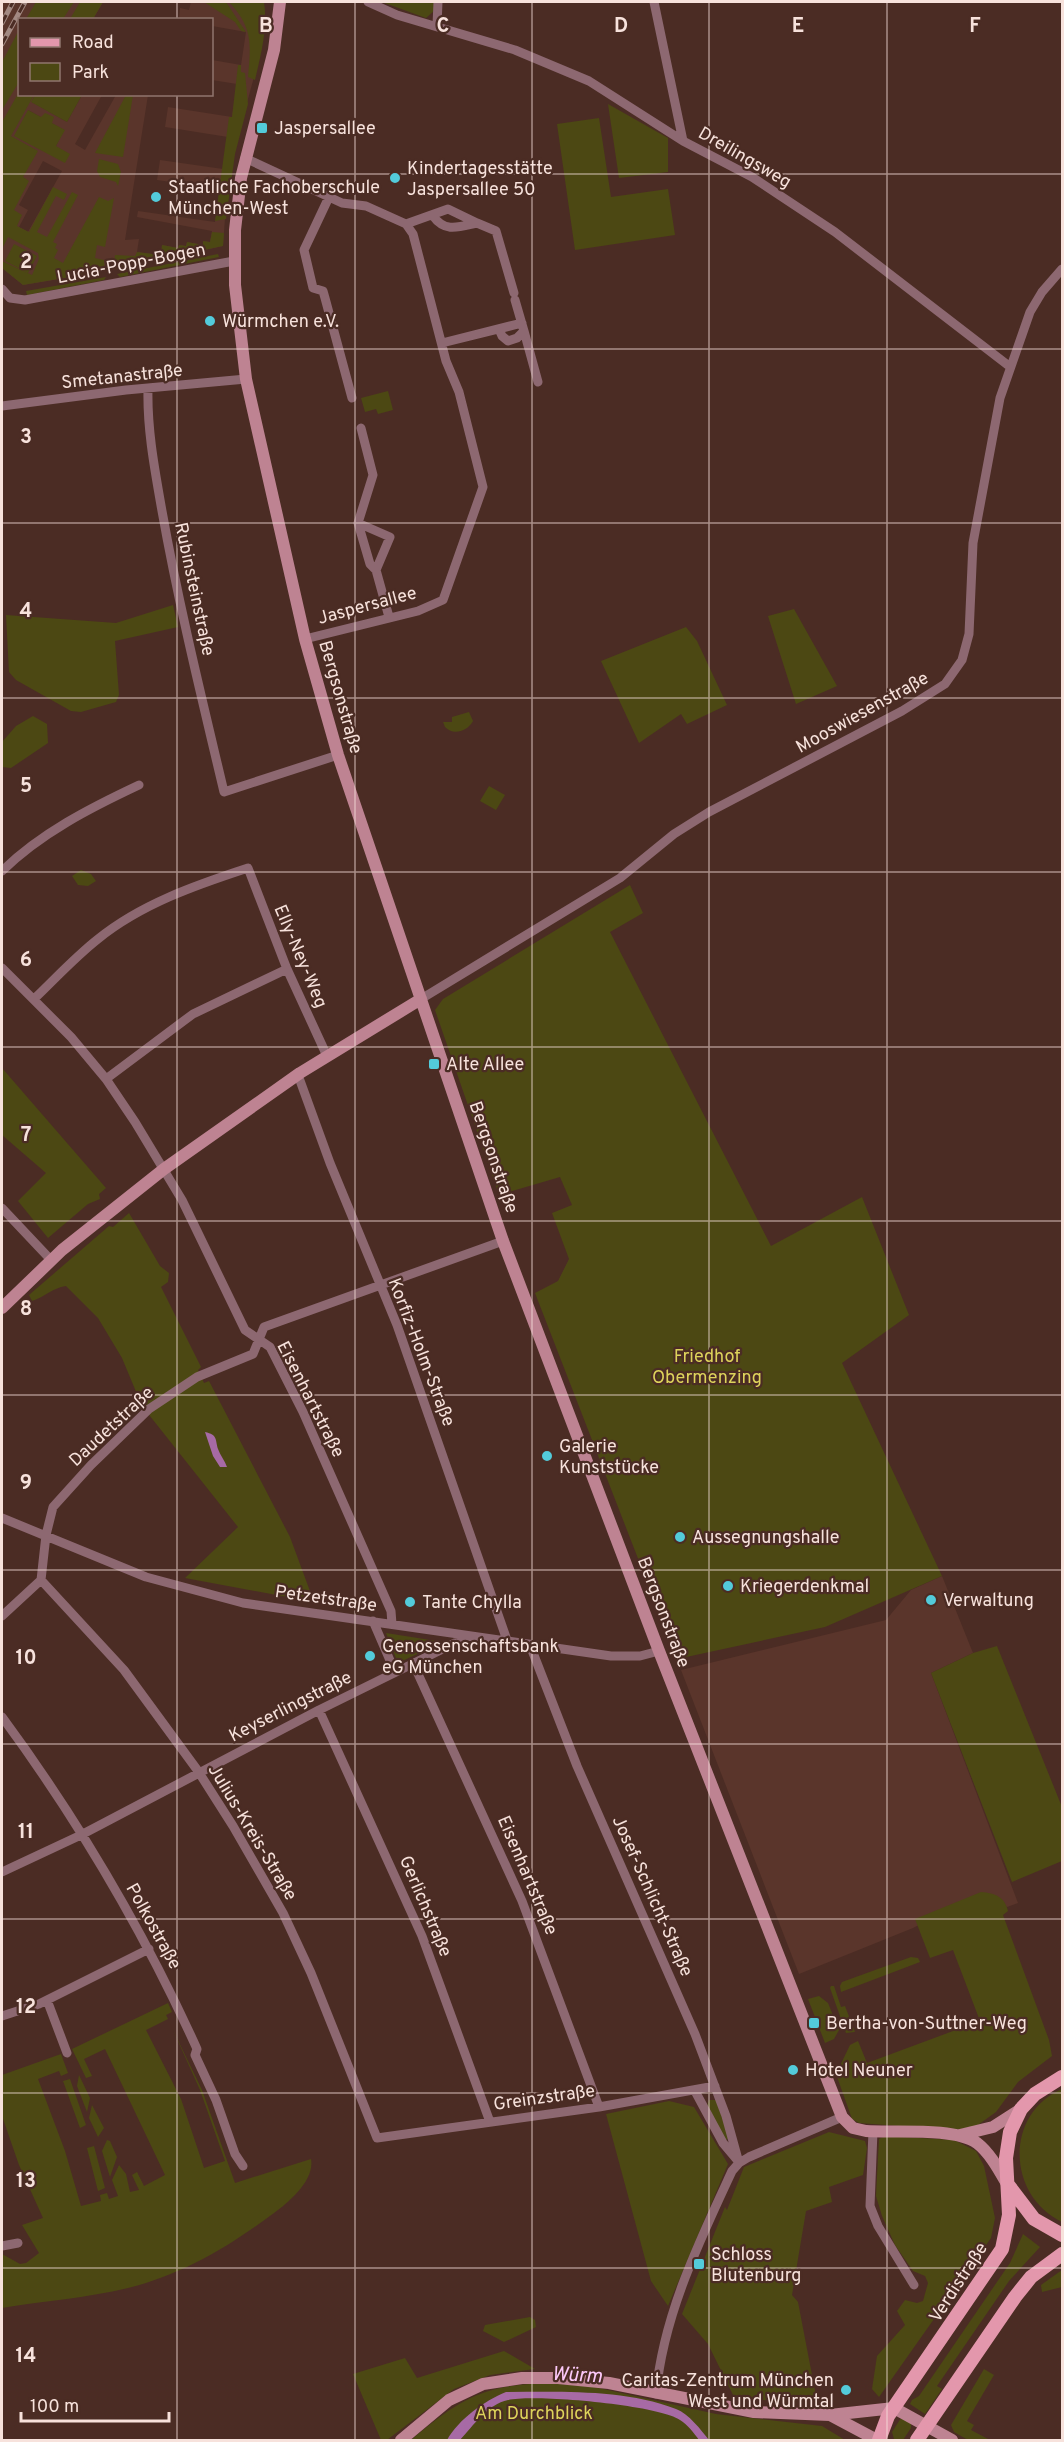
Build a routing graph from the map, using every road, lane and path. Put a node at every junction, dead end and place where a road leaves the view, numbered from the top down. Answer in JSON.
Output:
{"nodes":[{"id":1,"x":280,"y":2,"type":"edge"},
{"id":2,"x":368,"y":2,"type":"edge"},
{"id":3,"x":438,"y":2,"type":"edge"},
{"id":4,"x":654,"y":2,"type":"edge"},
{"id":5,"x":437,"y":25,"type":"junction"},
{"id":6,"x":683,"y":141,"type":"junction"},
{"id":7,"x":245,"y":158,"type":"junction"},
{"id":8,"x":329,"y":197,"type":"junction"},
{"id":9,"x":433,"y":216,"type":"junction"},
{"id":10,"x":477,"y":223,"type":"junction"},
{"id":11,"x":406,"y":224,"type":"junction"},
{"id":12,"x":234,"y":261,"type":"junction"},
{"id":13,"x":1062,"y":269,"type":"edge"},
{"id":14,"x":2,"y":289,"type":"edge"},
{"id":15,"x":523,"y":327,"type":"junction"},
{"id":16,"x":499,"y":329,"type":"junction"},
{"id":17,"x":442,"y":343,"type":"junction"},
{"id":18,"x":1009,"y":366,"type":"junction"},
{"id":19,"x":246,"y":379,"type":"junction"},
{"id":20,"x":538,"y":382,"type":"dead end"},
{"id":21,"x":148,"y":389,"type":"junction"},
{"id":22,"x":352,"y":398,"type":"dead end"},
{"id":23,"x":2,"y":406,"type":"edge"},
{"id":24,"x":362,"y":428,"type":"dead end"},
{"id":25,"x":358,"y":523,"type":"junction"},
{"id":26,"x":376,"y":570,"type":"junction"},
{"id":27,"x":389,"y":617,"type":"junction"},
{"id":28,"x":305,"y":639,"type":"junction"},
{"id":29,"x":338,"y":755,"type":"junction"},
{"id":30,"x":139,"y":785,"type":"dead end"},
{"id":31,"x":2,"y":871,"type":"edge"},
{"id":32,"x":2,"y":968,"type":"edge"},
{"id":33,"x":287,"y":969,"type":"junction"},
{"id":34,"x":34,"y":999,"type":"junction"},
{"id":35,"x":421,"y":999,"type":"junction"},
{"id":36,"x":327,"y":1056,"type":"junction"},
{"id":37,"x":298,"y":1075,"type":"junction"},
{"id":38,"x":106,"y":1079,"type":"junction"},
{"id":39,"x":164,"y":1169,"type":"junction"},
{"id":40,"x":2,"y":1208,"type":"edge"},
{"id":41,"x":503,"y":1241,"type":"junction"},
{"id":42,"x":51,"y":1260,"type":"junction"},
{"id":43,"x":380,"y":1288,"type":"junction"},
{"id":44,"x":2,"y":1308,"type":"edge"},
{"id":45,"x":258,"y":1339,"type":"junction"},
{"id":46,"x":2,"y":1518,"type":"edge"},
{"id":47,"x":46,"y":1535,"type":"junction"},
{"id":48,"x":41,"y":1580,"type":"junction"},
{"id":49,"x":2,"y":1616,"type":"edge"},
{"id":50,"x":373,"y":1621,"type":"junction"},
{"id":51,"x":392,"y":1624,"type":"junction"},
{"id":52,"x":467,"y":1637,"type":"junction"},
{"id":53,"x":508,"y":1643,"type":"junction"},
{"id":54,"x":530,"y":1645,"type":"junction"},
{"id":55,"x":659,"y":1651,"type":"junction"},
{"id":56,"x":413,"y":1663,"type":"junction"},
{"id":57,"x":394,"y":1672,"type":"junction"},
{"id":58,"x":319,"y":1710,"type":"junction"},
{"id":59,"x":2,"y":1717,"type":"edge"},
{"id":60,"x":198,"y":1772,"type":"junction"},
{"id":61,"x":81,"y":1835,"type":"junction"},
{"id":62,"x":2,"y":1872,"type":"edge"},
{"id":63,"x":149,"y":1949,"type":"junction"},
{"id":64,"x":47,"y":2000,"type":"junction"},
{"id":65,"x":2,"y":2016,"type":"edge"},
{"id":66,"x":67,"y":2053,"type":"dead end"},
{"id":67,"x":1062,"y":2077,"type":"edge"},
{"id":68,"x":716,"y":2086,"type":"junction"},
{"id":69,"x":695,"y":2091,"type":"junction"},
{"id":70,"x":599,"y":2107,"type":"junction"},
{"id":71,"x":1021,"y":2109,"type":"junction"},
{"id":72,"x":842,"y":2117,"type":"junction"},
{"id":73,"x":490,"y":2122,"type":"junction"},
{"id":74,"x":873,"y":2131,"type":"junction"},
{"id":75,"x":960,"y":2135,"type":"junction"},
{"id":76,"x":376,"y":2138,"type":"joint"},
{"id":77,"x":739,"y":2163,"type":"junction"},
{"id":78,"x":243,"y":2166,"type":"dead end"},
{"id":79,"x":1007,"y":2184,"type":"junction"},
{"id":80,"x":1062,"y":2235,"type":"edge"},
{"id":81,"x":18,"y":2243,"type":"dead end"},
{"id":82,"x":2,"y":2246,"type":"edge"},
{"id":83,"x":1062,"y":2254,"type":"edge"},
{"id":84,"x":914,"y":2285,"type":"dead end"},
{"id":85,"x":656,"y":2394,"type":"junction"},
{"id":86,"x":894,"y":2408,"type":"junction"},
{"id":87,"x":830,"y":2415,"type":"junction"},
{"id":88,"x":928,"y":2425,"type":"junction"},
{"id":89,"x":401,"y":2440,"type":"edge"},
{"id":90,"x":878,"y":2440,"type":"edge"},
{"id":91,"x":917,"y":2440,"type":"edge"},
{"id":92,"x":952,"y":2440,"type":"edge"}],
"edges":[{"from":1,"to":7,"type":"street","name":"Bergsonstraße"},
{"from":2,"to":5,"type":"street","name":"Dreilingsweg"},
{"from":3,"to":5,"type":"street"},
{"from":4,"to":6,"type":"street"},
{"from":5,"to":6,"type":"street","name":"Dreilingsweg"},
{"from":6,"to":18,"type":"street","name":"Dreilingsweg"},
{"from":7,"to":8,"type":"street"},
{"from":7,"to":12,"type":"street","name":"Bergsonstraße"},
{"from":8,"to":11,"type":"street"},
{"from":8,"to":22,"type":"street"},
{"from":9,"to":10,"type":"street"},
{"from":9,"to":10,"type":"street"},
{"from":9,"to":11,"type":"street"},
{"from":10,"to":15,"type":"street"},
{"from":11,"to":17,"type":"street","name":"Jaspersallee"},
{"from":12,"to":14,"type":"street","name":"Lucia-Popp-Bogen"},
{"from":12,"to":19,"type":"street","name":"Bergsonstraße"},
{"from":13,"to":18,"type":"street","name":"Mooswiesenstraße"},
{"from":15,"to":16,"type":"street"},
{"from":15,"to":16,"type":"street"},
{"from":15,"to":20,"type":"street"},
{"from":16,"to":17,"type":"street"},
{"from":17,"to":27,"type":"street","name":"Jaspersallee"},
{"from":18,"to":35,"type":"street","name":"Mooswiesenstraße"},
{"from":19,"to":21,"type":"street","name":"Smetanastraße"},
{"from":19,"to":28,"type":"street","name":"Bergsonstraße"},
{"from":21,"to":23,"type":"street","name":"Smetanastraße"},
{"from":21,"to":29,"type":"street","name":"Rubinsteinstraße"},
{"from":24,"to":25,"type":"street"},
{"from":25,"to":26,"type":"street"},
{"from":25,"to":26,"type":"street"},
{"from":26,"to":27,"type":"street"},
{"from":27,"to":28,"type":"street","name":"Jaspersallee"},
{"from":28,"to":29,"type":"street","name":"Bergsonstraße"},
{"from":29,"to":35,"type":"street","name":"Bergsonstraße"},
{"from":30,"to":31,"type":"street"},
{"from":32,"to":34,"type":"street"},
{"from":33,"to":34,"type":"street","name":"Elly-Ney-Weg"},
{"from":33,"to":36,"type":"street","name":"Elly-Ney-Weg"},
{"from":33,"to":38,"type":"street"},
{"from":34,"to":38,"type":"street"},
{"from":35,"to":36,"type":"street"},
{"from":35,"to":41,"type":"street","name":"Bergsonstraße"},
{"from":36,"to":37,"type":"street"},
{"from":37,"to":39,"type":"street"},
{"from":37,"to":43,"type":"street","name":"Korfiz-Holm-Straße"},
{"from":38,"to":39,"type":"street"},
{"from":39,"to":42,"type":"street"},
{"from":39,"to":45,"type":"street","name":"Eisenhartstraße"},
{"from":40,"to":42,"type":"street"},
{"from":41,"to":43,"type":"street","name":"Daudetstraße"},
{"from":41,"to":55,"type":"street","name":"Bergsonstraße"},
{"from":42,"to":44,"type":"street"},
{"from":43,"to":45,"type":"street","name":"Daudetstraße"},
{"from":43,"to":53,"type":"street","name":"Korfiz-Holm-Straße"},
{"from":45,"to":47,"type":"street","name":"Daudetstraße"},
{"from":45,"to":51,"type":"street","name":"Eisenhartstraße"},
{"from":46,"to":47,"type":"street","name":"Petzetstraße"},
{"from":47,"to":48,"type":"street","name":"Daudetstraße"},
{"from":47,"to":50,"type":"street","name":"Petzetstraße"},
{"from":48,"to":49,"type":"street"},
{"from":48,"to":60,"type":"street","name":"Julius-Kreis-Straße"},
{"from":50,"to":51,"type":"street","name":"Petzetstraße"},
{"from":50,"to":57,"type":"street"},
{"from":51,"to":52,"type":"street","name":"Petzetstraße"},
{"from":52,"to":53,"type":"street","name":"Petzetstraße"},
{"from":52,"to":56,"type":"street","name":"Keyserlingstraße"},
{"from":53,"to":54,"type":"street","name":"Petzetstraße"},
{"from":54,"to":55,"type":"street","name":"Petzetstraße"},
{"from":54,"to":68,"type":"street","name":"Josef-Schlicht-Straße"},
{"from":55,"to":72,"type":"street","name":"Bergsonstraße"},
{"from":56,"to":57,"type":"street","name":"Keyserlingstraße"},
{"from":56,"to":70,"type":"street","name":"Eisenhartstraße"},
{"from":57,"to":58,"type":"street","name":"Keyserlingstraße"},
{"from":58,"to":60,"type":"street","name":"Keyserlingstraße"},
{"from":58,"to":73,"type":"street","name":"Gerlichstraße"},
{"from":59,"to":61,"type":"street","name":"Polkostraße"},
{"from":60,"to":61,"type":"street","name":"Keyserlingstraße"},
{"from":60,"to":76,"type":"street","name":"Julius-Kreis-Straße"},
{"from":61,"to":62,"type":"street","name":"Keyserlingstraße"},
{"from":61,"to":63,"type":"street","name":"Polkostraße"},
{"from":63,"to":64,"type":"street"},
{"from":63,"to":78,"type":"street","name":"Polkostraße"},
{"from":64,"to":65,"type":"street"},
{"from":64,"to":66,"type":"street"},
{"from":67,"to":71,"type":"main road","name":"Verdistraße"},
{"from":68,"to":69,"type":"street","name":"Greinzstraße"},
{"from":68,"to":77,"type":"street","name":"Josef-Schlicht-Straße"},
{"from":69,"to":70,"type":"street","name":"Greinzstraße"},
{"from":69,"to":77,"type":"street"},
{"from":70,"to":73,"type":"street","name":"Greinzstraße"},
{"from":71,"to":75,"type":"street"},
{"from":71,"to":79,"type":"main road","name":"Verdistraße"},
{"from":72,"to":74,"type":"street"},
{"from":72,"to":77,"type":"street"},
{"from":73,"to":76,"type":"street","name":"Greinzstraße"},
{"from":74,"to":75,"type":"street"},
{"from":74,"to":84,"type":"street"},
{"from":75,"to":79,"type":"street"},
{"from":77,"to":85,"type":"street"},
{"from":79,"to":80,"type":"main road"},
{"from":79,"to":86,"type":"main road","name":"Verdistraße"},
{"from":81,"to":82,"type":"street"},
{"from":83,"to":88,"type":"main road"},
{"from":85,"to":87,"type":"street"},
{"from":85,"to":89,"type":"street"},
{"from":86,"to":87,"type":"street"},
{"from":86,"to":88,"type":"street"},
{"from":86,"to":90,"type":"main road","name":"Verdistraße"},
{"from":87,"to":90,"type":"street"},
{"from":88,"to":91,"type":"main road"},
{"from":88,"to":92,"type":"street"}]}
